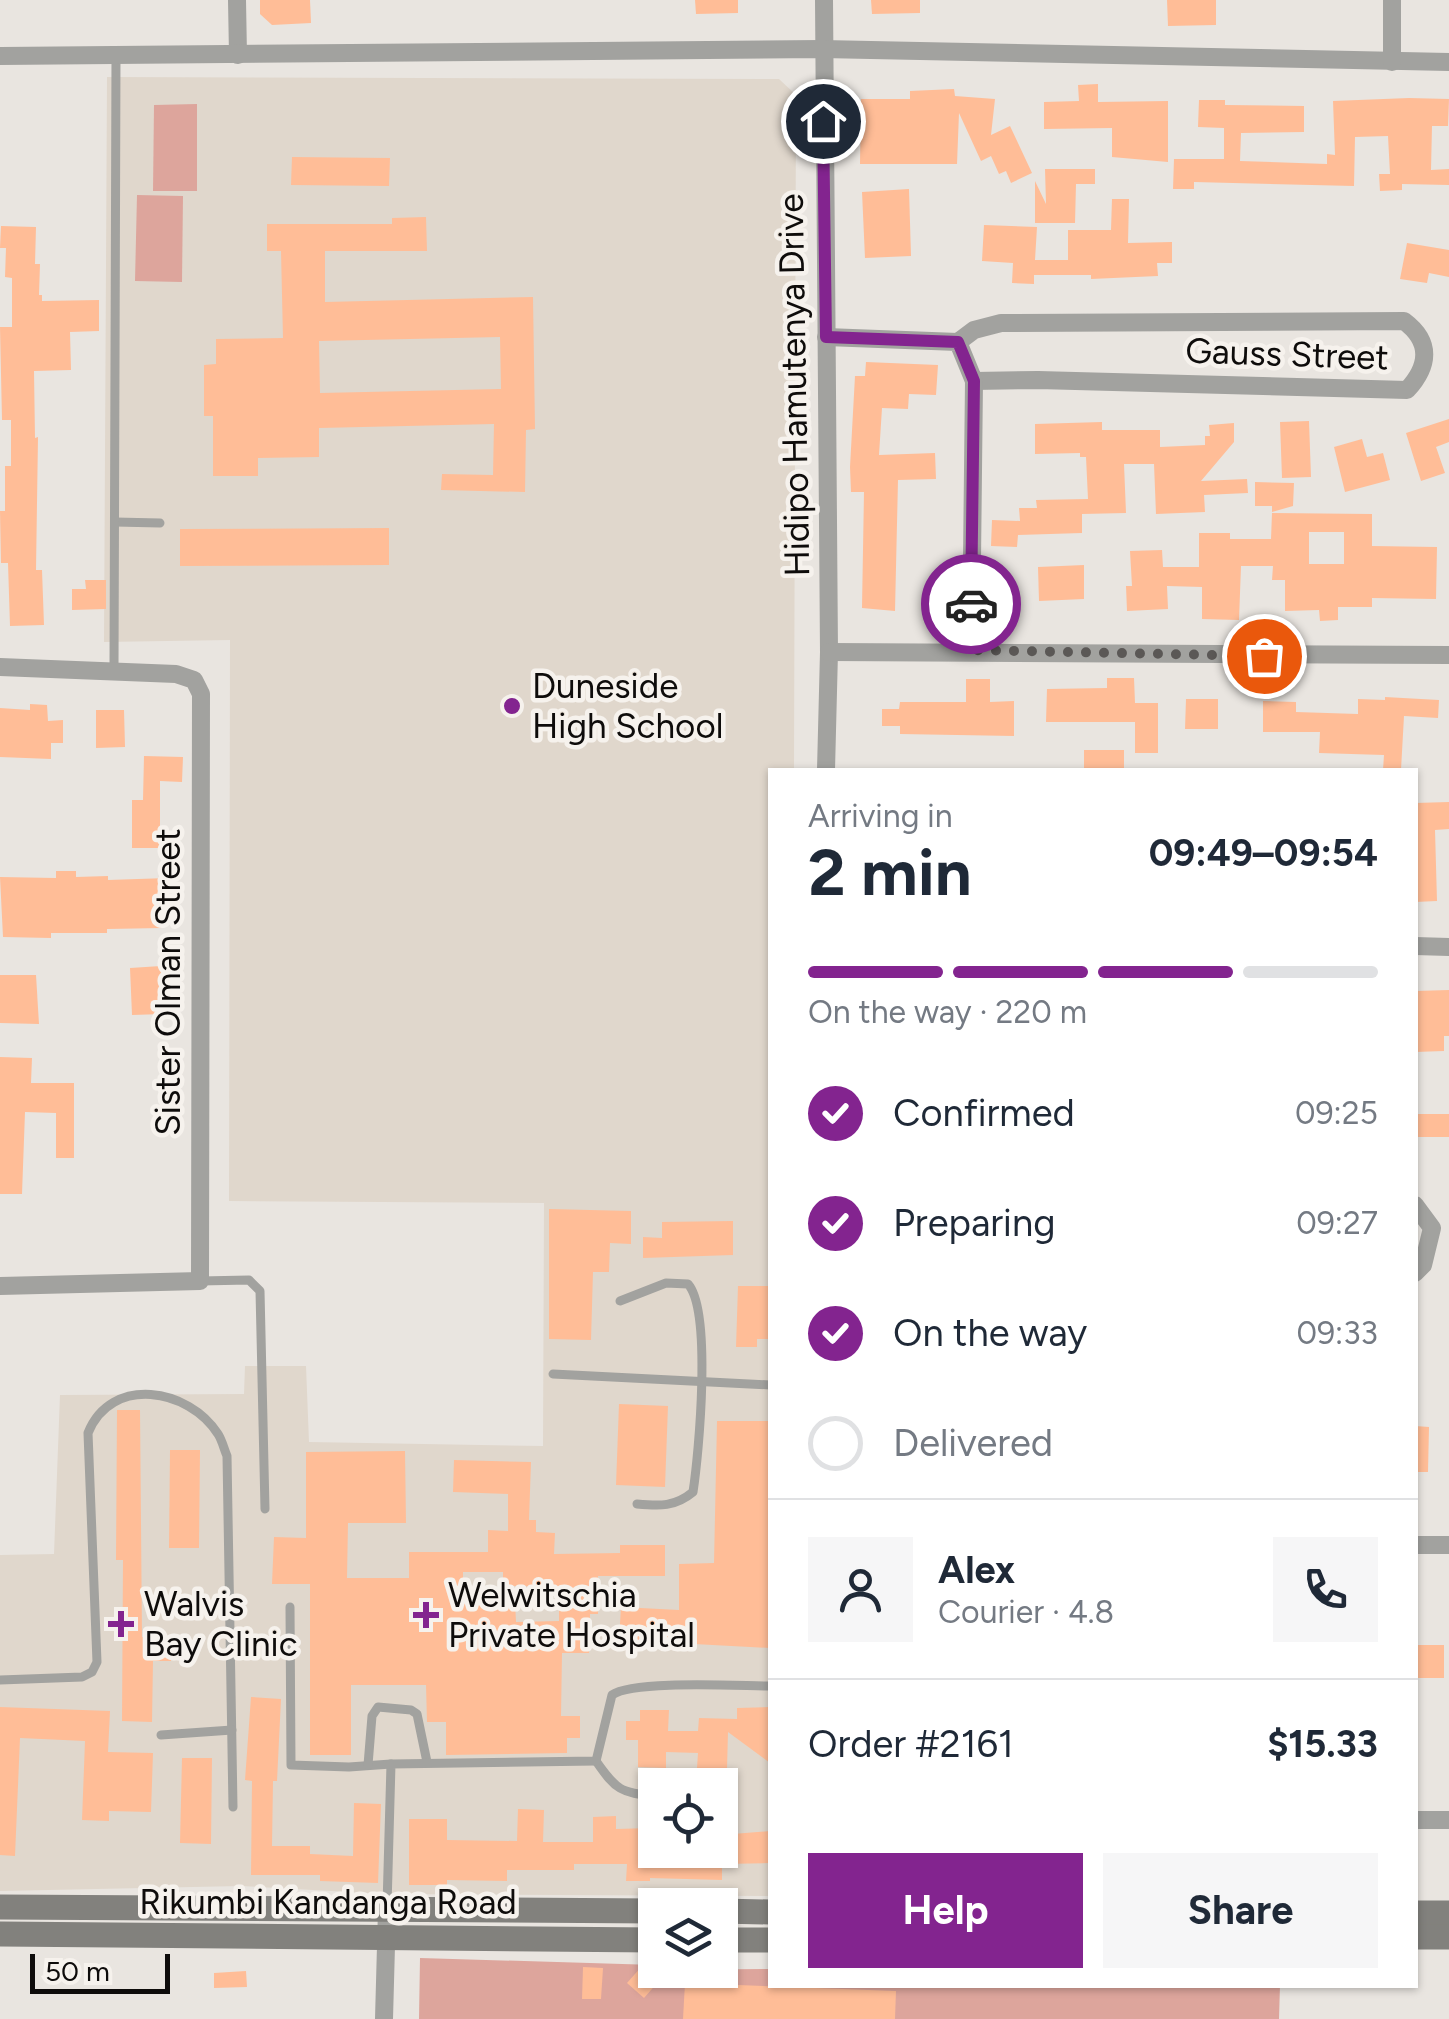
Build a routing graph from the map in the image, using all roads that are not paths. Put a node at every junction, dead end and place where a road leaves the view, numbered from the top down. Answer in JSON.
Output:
{"nodes":[{"id":1,"x":237,"y":0,"type":"edge"},
{"id":2,"x":824,"y":0,"type":"edge"},
{"id":3,"x":1392,"y":0,"type":"edge"},
{"id":4,"x":822,"y":49,"type":"junction"},
{"id":5,"x":116,"y":55,"type":"junction"},
{"id":6,"x":238,"y":55,"type":"junction"},
{"id":7,"x":0,"y":56,"type":"edge"},
{"id":8,"x":1392,"y":62,"type":"junction"},
{"id":9,"x":1449,"y":62,"type":"edge"},
{"id":10,"x":826,"y":337,"type":"junction"},
{"id":11,"x":958,"y":342,"type":"junction"},
{"id":12,"x":974,"y":381,"type":"junction"},
{"id":13,"x":115,"y":522,"type":"junction"},
{"id":14,"x":160,"y":523,"type":"dead end"},
{"id":15,"x":970,"y":650,"type":"junction"},
{"id":16,"x":829,"y":652,"type":"junction"},
{"id":17,"x":1449,"y":656,"type":"edge"},
{"id":18,"x":0,"y":667,"type":"edge"},
{"id":19,"x":114,"y":669,"type":"junction"},
{"id":20,"x":826,"y":768,"type":"edge"},
{"id":21,"x":1418,"y":946,"type":"edge"},
{"id":22,"x":1449,"y":946,"type":"edge"},
{"id":23,"x":1418,"y":1209,"type":"edge"},
{"id":24,"x":1418,"y":1270,"type":"edge"},
{"id":25,"x":200,"y":1281,"type":"junction"},
{"id":26,"x":0,"y":1286,"type":"edge"},
{"id":27,"x":620,"y":1301,"type":"dead end"},
{"id":28,"x":553,"y":1374,"type":"dead end"},
{"id":29,"x":702,"y":1381,"type":"junction"},
{"id":30,"x":768,"y":1385,"type":"edge"},
{"id":31,"x":637,"y":1504,"type":"dead end"},
{"id":32,"x":265,"y":1508,"type":"dead end"},
{"id":33,"x":1418,"y":1545,"type":"edge"},
{"id":34,"x":1449,"y":1545,"type":"edge"},
{"id":35,"x":290,"y":1607,"type":"dead end"},
{"id":36,"x":0,"y":1680,"type":"edge"},
{"id":37,"x":768,"y":1686,"type":"edge"},
{"id":38,"x":232,"y":1730,"type":"junction"},
{"id":39,"x":161,"y":1735,"type":"dead end"},
{"id":40,"x":596,"y":1761,"type":"junction"},
{"id":41,"x":426,"y":1762,"type":"junction"},
{"id":42,"x":391,"y":1764,"type":"junction"},
{"id":43,"x":368,"y":1765,"type":"junction"},
{"id":44,"x":638,"y":1795,"type":"edge"},
{"id":45,"x":233,"y":1807,"type":"dead end"},
{"id":46,"x":1418,"y":1820,"type":"edge"},
{"id":47,"x":1449,"y":1820,"type":"edge"},
{"id":48,"x":0,"y":1907,"type":"edge"},
{"id":49,"x":387,"y":1909,"type":"junction"},
{"id":50,"x":638,"y":1911,"type":"edge"},
{"id":51,"x":738,"y":1912,"type":"edge"},
{"id":52,"x":768,"y":1912,"type":"edge"},
{"id":53,"x":1418,"y":1913,"type":"edge"},
{"id":54,"x":1449,"y":1913,"type":"edge"},
{"id":55,"x":0,"y":1934,"type":"edge"},
{"id":56,"x":1449,"y":1937,"type":"edge"},
{"id":57,"x":384,"y":1938,"type":"junction"},
{"id":58,"x":1418,"y":1938,"type":"edge"},
{"id":59,"x":638,"y":1940,"type":"edge"},
{"id":60,"x":738,"y":1940,"type":"edge"},
{"id":61,"x":768,"y":1940,"type":"edge"},
{"id":62,"x":384,"y":2019,"type":"edge"}],
"edges":[{"from":1,"to":6,"type":"street"},
{"from":2,"to":4,"type":"street","name":"Hidipo Hamutenya Drive"},
{"from":3,"to":8,"type":"street"},
{"from":4,"to":6,"type":"street"},
{"from":4,"to":8,"type":"street"},
{"from":4,"to":10,"type":"street","name":"Hidipo Hamutenya Drive"},
{"from":5,"to":6,"type":"street"},
{"from":5,"to":7,"type":"street"},
{"from":5,"to":13,"type":"lane"},
{"from":8,"to":9,"type":"street"},
{"from":10,"to":11,"type":"street","name":"Gauss Street"},
{"from":10,"to":16,"type":"street","name":"Hidipo Hamutenya Drive"},
{"from":11,"to":12,"type":"street"},
{"from":11,"to":12,"type":"street","name":"Gauss Street"},
{"from":12,"to":15,"type":"street"},
{"from":13,"to":14,"type":"lane"},
{"from":13,"to":19,"type":"lane"},
{"from":15,"to":16,"type":"street"},
{"from":15,"to":17,"type":"street"},
{"from":16,"to":20,"type":"street","name":"Hidipo Hamutenya Drive"},
{"from":18,"to":19,"type":"street","name":"Sister Olman Street"},
{"from":19,"to":25,"type":"street","name":"Sister Olman Street"},
{"from":21,"to":22,"type":"street"},
{"from":23,"to":24,"type":"street"},
{"from":25,"to":26,"type":"street"},
{"from":25,"to":32,"type":"lane"},
{"from":27,"to":29,"type":"lane"},
{"from":28,"to":29,"type":"lane"},
{"from":29,"to":30,"type":"lane"},
{"from":29,"to":31,"type":"lane"},
{"from":33,"to":34,"type":"street"},
{"from":35,"to":43,"type":"lane"},
{"from":36,"to":38,"type":"lane"},
{"from":37,"to":40,"type":"lane"},
{"from":38,"to":39,"type":"lane"},
{"from":38,"to":45,"type":"lane"},
{"from":40,"to":41,"type":"lane"},
{"from":40,"to":44,"type":"lane"},
{"from":41,"to":42,"type":"lane"},
{"from":41,"to":43,"type":"lane"},
{"from":42,"to":43,"type":"lane"},
{"from":42,"to":49,"type":"lane"},
{"from":46,"to":47,"type":"street"},
{"from":48,"to":49,"type":"main road","name":"Rikumbi Kandanga Road"},
{"from":49,"to":50,"type":"main road","name":"Rikumbi Kandanga Road"},
{"from":49,"to":57,"type":"street"},
{"from":51,"to":52,"type":"main road"},
{"from":53,"to":54,"type":"main road"},
{"from":55,"to":57,"type":"main road","name":"Rikumbi Kandanga Road"},
{"from":56,"to":58,"type":"main road"},
{"from":57,"to":59,"type":"main road","name":"Rikumbi Kandanga Road"},
{"from":57,"to":62,"type":"street"},
{"from":60,"to":61,"type":"main road"}]}
